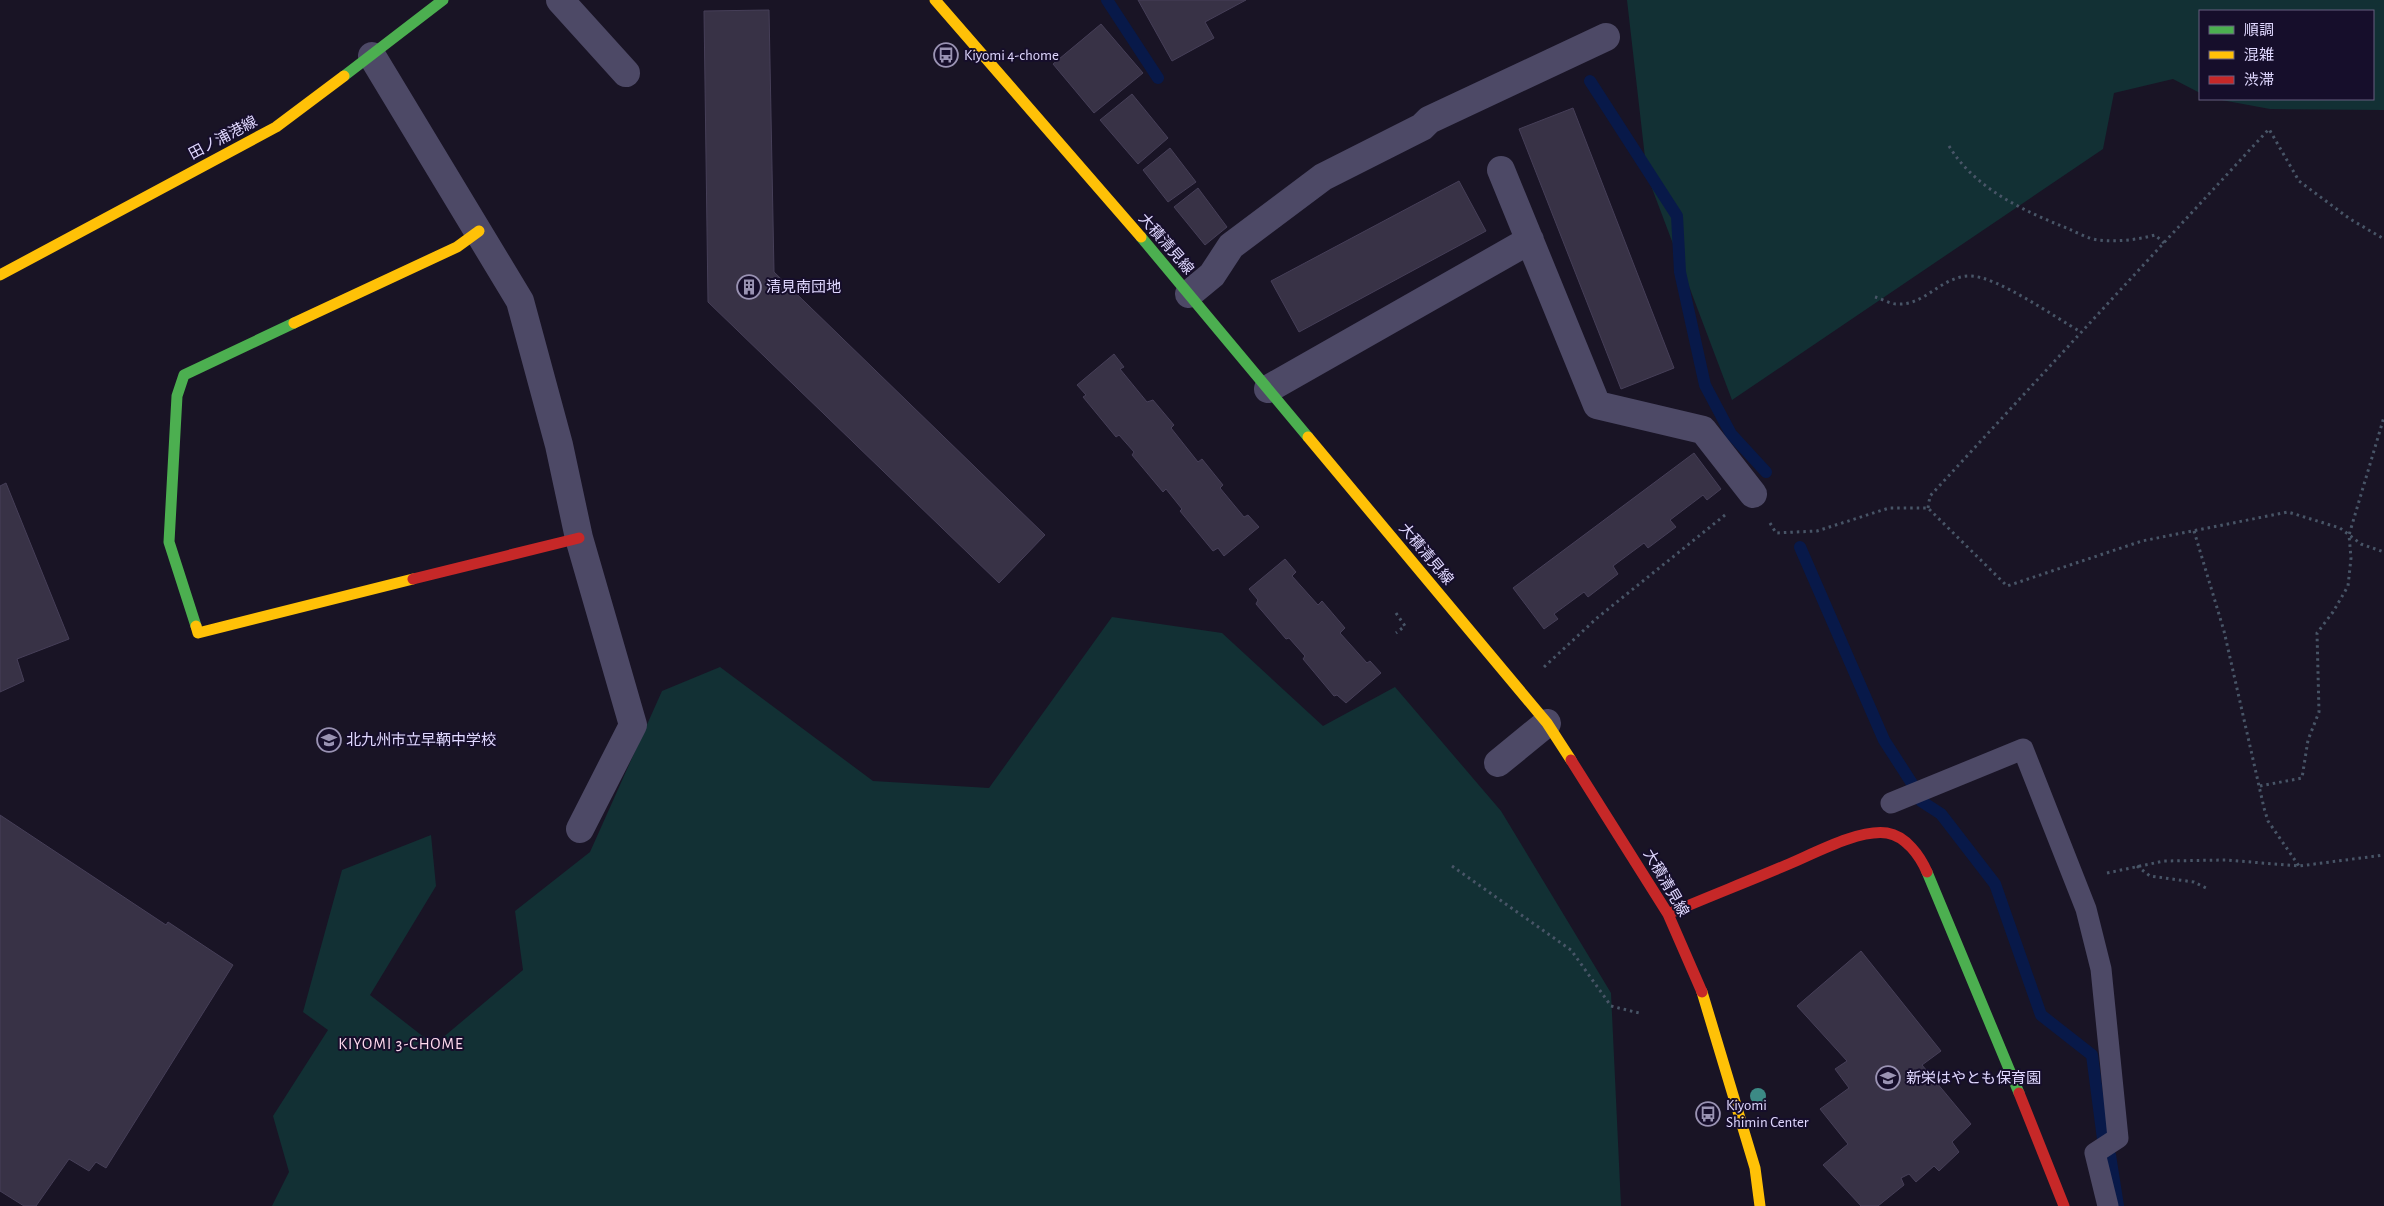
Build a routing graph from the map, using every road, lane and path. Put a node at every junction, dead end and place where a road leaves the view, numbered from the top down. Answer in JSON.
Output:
{"nodes":[{"id":1,"x":443,"y":0,"type":"edge"},
{"id":2,"x":560,"y":0,"type":"edge"},
{"id":3,"x":935,"y":0,"type":"edge"},
{"id":4,"x":1606,"y":36,"type":"dead end"},
{"id":5,"x":372,"y":56,"type":"junction"},
{"id":6,"x":626,"y":73,"type":"dead end"},
{"id":7,"x":1948,"y":146,"type":"dead end"},
{"id":8,"x":1501,"y":170,"type":"dead end"},
{"id":9,"x":479,"y":231,"type":"junction"},
{"id":10,"x":2384,"y":239,"type":"edge"},
{"id":11,"x":1530,"y":240,"type":"junction"},
{"id":12,"x":2164,"y":243,"type":"junction"},
{"id":13,"x":0,"y":275,"type":"edge"},
{"id":14,"x":1189,"y":294,"type":"junction"},
{"id":15,"x":1875,"y":297,"type":"dead end"},
{"id":16,"x":2081,"y":332,"type":"junction"},
{"id":17,"x":1268,"y":389,"type":"junction"},
{"id":18,"x":2384,"y":417,"type":"edge"},
{"id":19,"x":1753,"y":494,"type":"junction"},
{"id":20,"x":1928,"y":508,"type":"junction"},
{"id":21,"x":2194,"y":531,"type":"junction"},
{"id":22,"x":2349,"y":535,"type":"junction"},
{"id":23,"x":579,"y":538,"type":"junction"},
{"id":24,"x":2384,"y":552,"type":"edge"},
{"id":25,"x":1396,"y":613,"type":"dead end"},
{"id":26,"x":1396,"y":633,"type":"dead end"},
{"id":27,"x":1519,"y":688,"type":"junction"},
{"id":28,"x":1547,"y":723,"type":"junction"},
{"id":29,"x":1498,"y":763,"type":"dead end"},
{"id":30,"x":2260,"y":786,"type":"junction"},
{"id":31,"x":1890,"y":803,"type":"dead end"},
{"id":32,"x":580,"y":829,"type":"dead end"},
{"id":33,"x":2384,"y":855,"type":"edge"},
{"id":34,"x":1452,"y":866,"type":"dead end"},
{"id":35,"x":2137,"y":866,"type":"junction"},
{"id":36,"x":2299,"y":866,"type":"junction"},
{"id":37,"x":2074,"y":879,"type":"junction"},
{"id":38,"x":2208,"y":889,"type":"dead end"},
{"id":39,"x":1668,"y":914,"type":"junction"},
{"id":40,"x":1639,"y":1013,"type":"dead end"},
{"id":41,"x":1760,"y":1206,"type":"edge"},
{"id":42,"x":2064,"y":1206,"type":"edge"},
{"id":43,"x":2108,"y":1206,"type":"edge"}],
"edges":[{"from":1,"to":5,"type":"main road","name":"田ノ浦港線"},
{"from":2,"to":6,"type":"street"},
{"from":3,"to":14,"type":"main road","name":"大積清見線"},
{"from":4,"to":14,"type":"street"},
{"from":5,"to":9,"type":"street"},
{"from":5,"to":13,"type":"main road","name":"田ノ浦港線"},
{"from":7,"to":12,"type":"path"},
{"from":8,"to":11,"type":"street"},
{"from":9,"to":23,"type":"street"},
{"from":9,"to":23,"type":"main road"},
{"from":10,"to":12,"type":"path"},
{"from":11,"to":17,"type":"street"},
{"from":11,"to":19,"type":"street"},
{"from":12,"to":16,"type":"path"},
{"from":14,"to":17,"type":"main road","name":"大積清見線"},
{"from":15,"to":16,"type":"path"},
{"from":16,"to":20,"type":"path"},
{"from":17,"to":27,"type":"main road","name":"大積清見線"},
{"from":18,"to":22,"type":"path"},
{"from":19,"to":20,"type":"path"},
{"from":19,"to":27,"type":"path"},
{"from":20,"to":21,"type":"path"},
{"from":21,"to":22,"type":"path"},
{"from":21,"to":30,"type":"path"},
{"from":22,"to":24,"type":"path"},
{"from":22,"to":30,"type":"path"},
{"from":23,"to":32,"type":"street"},
{"from":25,"to":26,"type":"path"},
{"from":27,"to":28,"type":"main road","name":"大積清見線"},
{"from":28,"to":29,"type":"street"},
{"from":28,"to":39,"type":"main road","name":"大積清見線"},
{"from":30,"to":36,"type":"path"},
{"from":31,"to":37,"type":"lane"},
{"from":33,"to":36,"type":"path"},
{"from":34,"to":40,"type":"path"},
{"from":35,"to":36,"type":"path"},
{"from":35,"to":37,"type":"path"},
{"from":35,"to":38,"type":"path"},
{"from":37,"to":43,"type":"lane"},
{"from":39,"to":41,"type":"main road","name":"大積清見線"},
{"from":39,"to":42,"type":"main road"}]}
